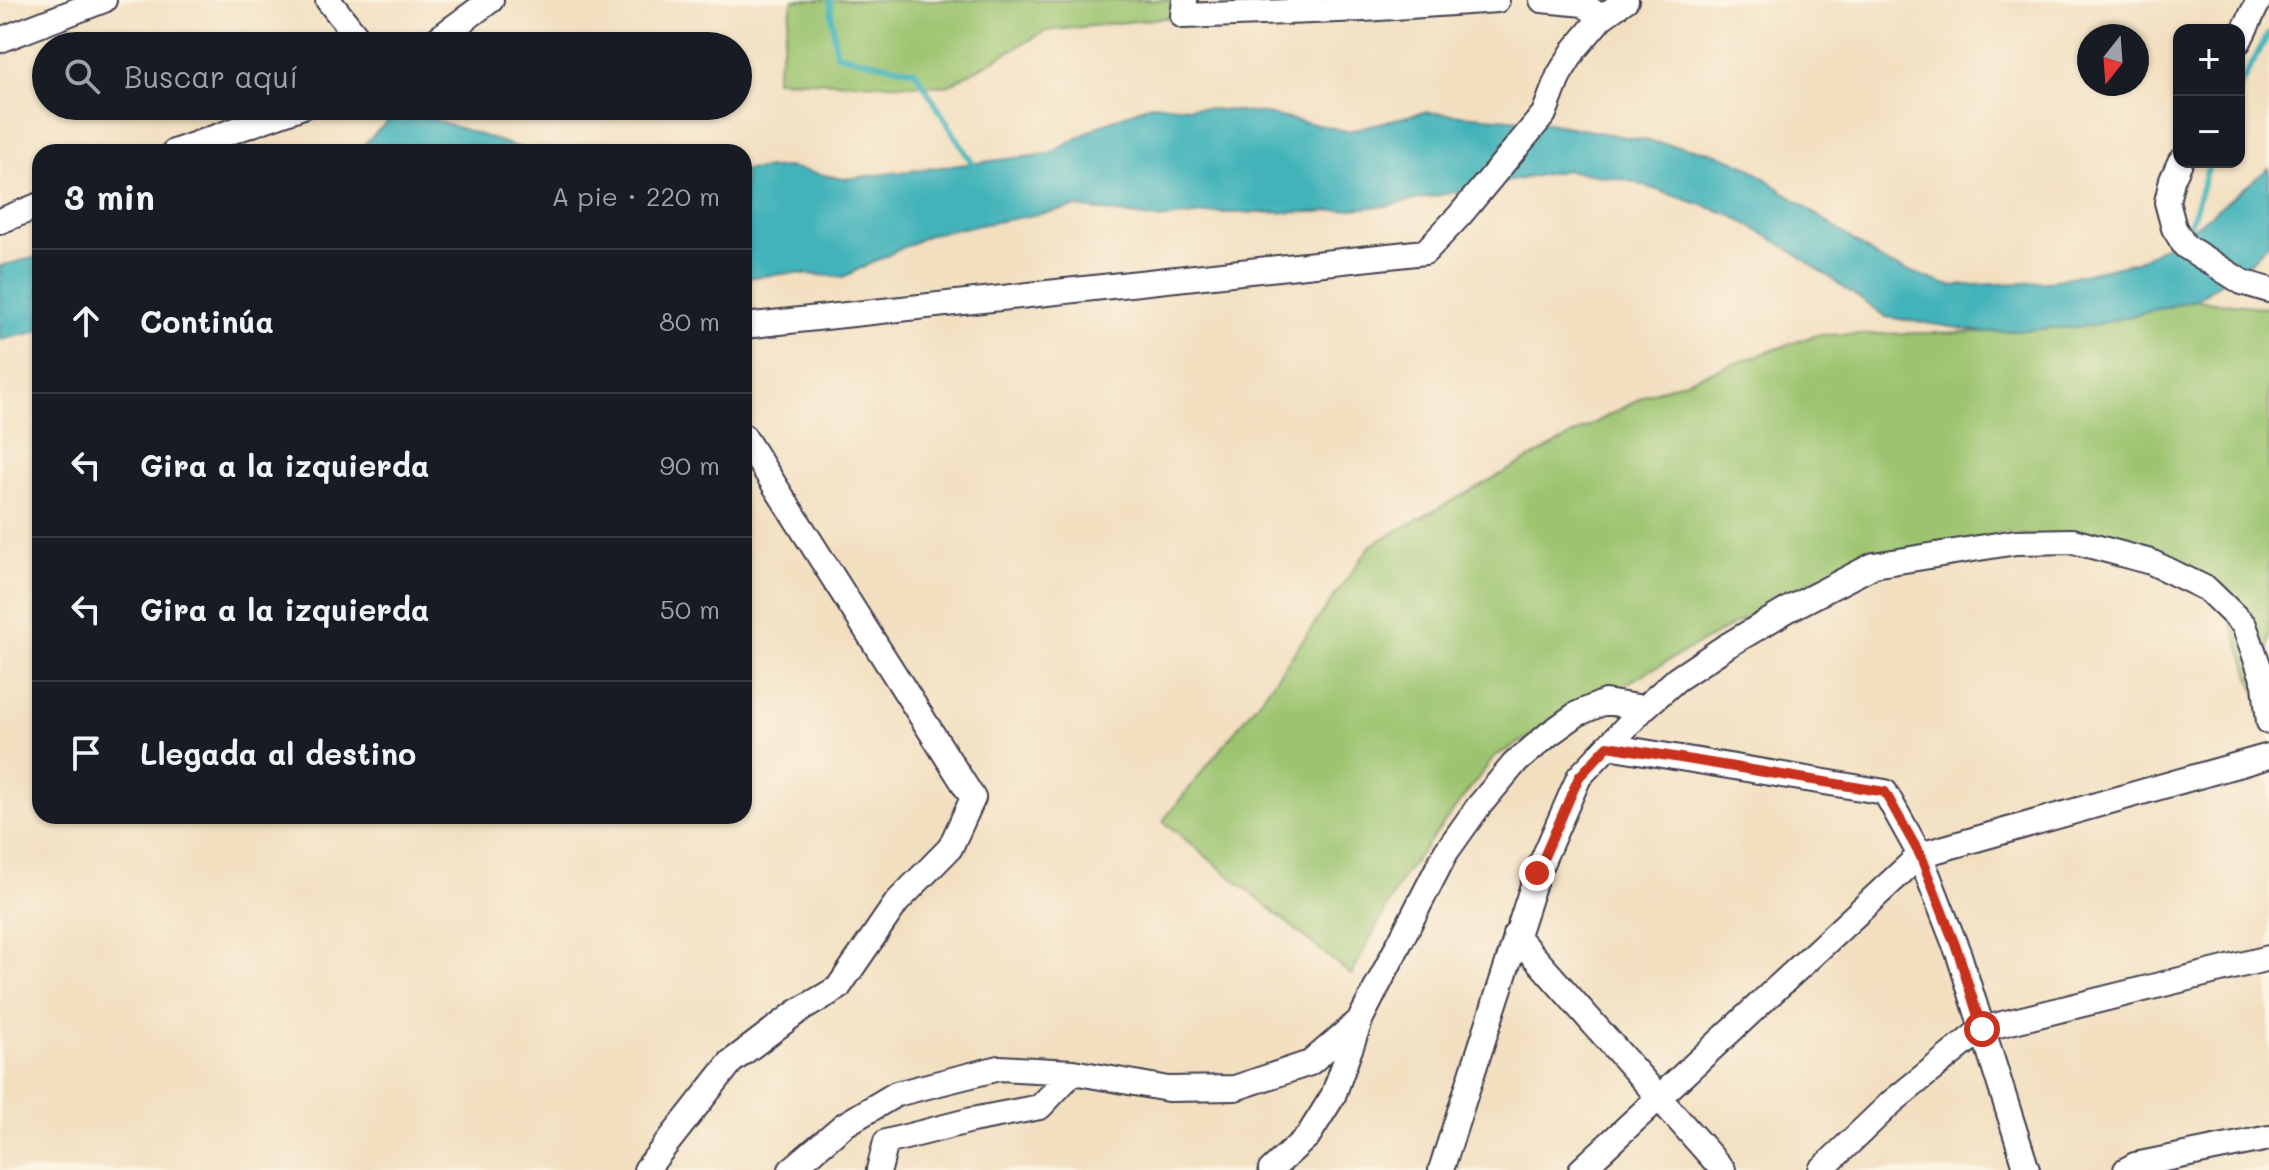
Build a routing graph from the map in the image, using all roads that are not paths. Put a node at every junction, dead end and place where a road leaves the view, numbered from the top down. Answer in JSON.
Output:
{"nodes":[{"id":1,"x":104,"y":0,"type":"edge"},
{"id":2,"x":328,"y":0,"type":"edge"},
{"id":3,"x":491,"y":0,"type":"edge"},
{"id":4,"x":1185,"y":0,"type":"edge"},
{"id":5,"x":1497,"y":0,"type":"edge"},
{"id":6,"x":1542,"y":0,"type":"edge"},
{"id":7,"x":1626,"y":0,"type":"edge"},
{"id":8,"x":2259,"y":0,"type":"edge"},
{"id":9,"x":1365,"y":4,"type":"edge"},
{"id":10,"x":80,"y":5,"type":"edge"},
{"id":11,"x":1601,"y":18,"type":"junction"},
{"id":12,"x":2245,"y":29,"type":"edge"},
{"id":13,"x":353,"y":32,"type":"edge"},
{"id":14,"x":447,"y":32,"type":"edge"},
{"id":15,"x":0,"y":40,"type":"edge"},
{"id":16,"x":264,"y":120,"type":"edge"},
{"id":17,"x":196,"y":144,"type":"edge"},
{"id":18,"x":2177,"y":168,"type":"edge"},
{"id":19,"x":32,"y":208,"type":"edge"},
{"id":20,"x":0,"y":221,"type":"edge"},
{"id":21,"x":2269,"y":290,"type":"edge"},
{"id":22,"x":752,"y":325,"type":"edge"},
{"id":23,"x":752,"y":450,"type":"edge"},
{"id":24,"x":1644,"y":708,"type":"junction"},
{"id":25,"x":2269,"y":722,"type":"edge"},
{"id":26,"x":1608,"y":746,"type":"junction"},
{"id":27,"x":2269,"y":756,"type":"edge"},
{"id":28,"x":1920,"y":855,"type":"junction"},
{"id":29,"x":1515,"y":935,"type":"junction"},
{"id":30,"x":2269,"y":958,"type":"edge"},
{"id":31,"x":1360,"y":1020,"type":"junction"},
{"id":32,"x":1982,"y":1029,"type":"junction"},
{"id":33,"x":1073,"y":1072,"type":"junction"},
{"id":34,"x":1659,"y":1096,"type":"junction"},
{"id":35,"x":2269,"y":1138,"type":"edge"},
{"id":36,"x":646,"y":1170,"type":"edge"},
{"id":37,"x":791,"y":1170,"type":"edge"},
{"id":38,"x":879,"y":1170,"type":"edge"},
{"id":39,"x":1271,"y":1170,"type":"edge"},
{"id":40,"x":1441,"y":1170,"type":"edge"},
{"id":41,"x":1581,"y":1170,"type":"edge"},
{"id":42,"x":1723,"y":1170,"type":"edge"},
{"id":43,"x":1821,"y":1170,"type":"edge"},
{"id":44,"x":2027,"y":1170,"type":"edge"},
{"id":45,"x":2126,"y":1170,"type":"edge"}],
"edges":[{"from":1,"to":10,"type":"street"},
{"from":2,"to":13,"type":"street"},
{"from":3,"to":14,"type":"street"},
{"from":4,"to":9,"type":"street"},
{"from":5,"to":9,"type":"street"},
{"from":6,"to":11,"type":"street"},
{"from":7,"to":11,"type":"street"},
{"from":8,"to":12,"type":"street"},
{"from":10,"to":15,"type":"street"},
{"from":11,"to":22,"type":"street"},
{"from":16,"to":17,"type":"street"},
{"from":18,"to":21,"type":"street"},
{"from":19,"to":20,"type":"street"},
{"from":23,"to":36,"type":"street"},
{"from":24,"to":25,"type":"street"},
{"from":24,"to":26,"type":"street"},
{"from":24,"to":31,"type":"street"},
{"from":26,"to":28,"type":"street"},
{"from":26,"to":29,"type":"street"},
{"from":27,"to":28,"type":"street"},
{"from":28,"to":32,"type":"street"},
{"from":28,"to":34,"type":"street"},
{"from":29,"to":34,"type":"street"},
{"from":29,"to":40,"type":"street"},
{"from":30,"to":32,"type":"street"},
{"from":31,"to":33,"type":"street"},
{"from":31,"to":39,"type":"street"},
{"from":32,"to":43,"type":"street"},
{"from":32,"to":44,"type":"street"},
{"from":33,"to":37,"type":"street"},
{"from":33,"to":38,"type":"street"},
{"from":34,"to":41,"type":"street"},
{"from":34,"to":42,"type":"street"},
{"from":35,"to":45,"type":"street"}]}
